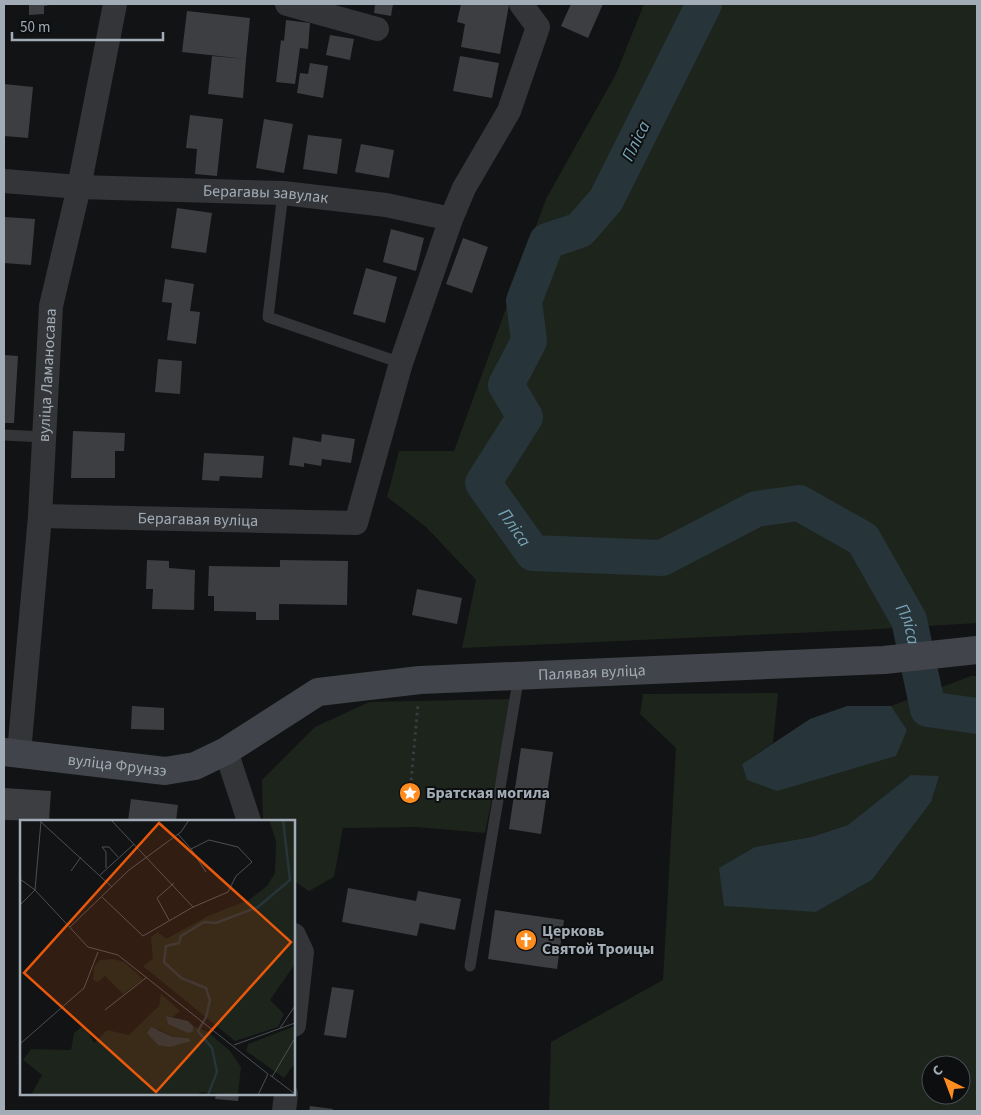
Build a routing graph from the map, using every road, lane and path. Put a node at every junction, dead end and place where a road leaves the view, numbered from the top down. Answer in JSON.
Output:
{"nodes":[{"id":1,"x":115,"y":4,"type":"edge"},
{"id":2,"x":287,"y":4,"type":"edge"},
{"id":3,"x":521,"y":4,"type":"edge"},
{"id":4,"x":377,"y":29,"type":"dead end"},
{"id":5,"x":4,"y":181,"type":"edge"},
{"id":6,"x":79,"y":187,"type":"junction"},
{"id":7,"x":283,"y":193,"type":"junction"},
{"id":8,"x":451,"y":219,"type":"junction"},
{"id":9,"x":400,"y":363,"type":"junction"},
{"id":10,"x":4,"y":435,"type":"edge"},
{"id":11,"x":44,"y":437,"type":"junction"},
{"id":12,"x":40,"y":516,"type":"junction"},
{"id":13,"x":977,"y":650,"type":"edge"},
{"id":14,"x":519,"y":675,"type":"junction"},
{"id":15,"x":420,"y":680,"type":"junction"},
{"id":16,"x":226,"y":751,"type":"junction"},
{"id":17,"x":12,"y":752,"type":"edge"},
{"id":18,"x":410,"y":793,"type":"dead end"},
{"id":19,"x":249,"y":820,"type":"edge"},
{"id":20,"x":295,"y":937,"type":"edge"},
{"id":21,"x":470,"y":966,"type":"dead end"},
{"id":22,"x":295,"y":1016,"type":"edge"},
{"id":23,"x":286,"y":1095,"type":"edge"},
{"id":24,"x":284,"y":1111,"type":"edge"}],
"edges":[{"from":1,"to":6,"type":"street","name":"вуліца Ламаносава"},
{"from":2,"to":4,"type":"street"},
{"from":3,"to":8,"type":"street"},
{"from":5,"to":6,"type":"street","name":"Берагавы завулак"},
{"from":6,"to":7,"type":"street","name":"Берагавы завулак"},
{"from":6,"to":11,"type":"street","name":"вуліца Ламаносава"},
{"from":7,"to":8,"type":"street","name":"Берагавы завулак"},
{"from":7,"to":9,"type":"lane"},
{"from":8,"to":9,"type":"street"},
{"from":9,"to":12,"type":"street","name":"Берагавая вуліца"},
{"from":10,"to":11,"type":"lane"},
{"from":11,"to":12,"type":"street","name":"вуліца Ламаносава"},
{"from":12,"to":17,"type":"street","name":"вуліца Ламаносава"},
{"from":13,"to":14,"type":"street","name":"Палявая вуліца"},
{"from":14,"to":15,"type":"street","name":"Палявая вуліца"},
{"from":14,"to":21,"type":"lane"},
{"from":15,"to":16,"type":"street","name":"Палявая вуліца"},
{"from":15,"to":18,"type":"path"},
{"from":16,"to":17,"type":"street","name":"вуліца Фрунзэ"},
{"from":16,"to":19,"type":"street"},
{"from":20,"to":22,"type":"street"},
{"from":23,"to":24,"type":"street"}]}
